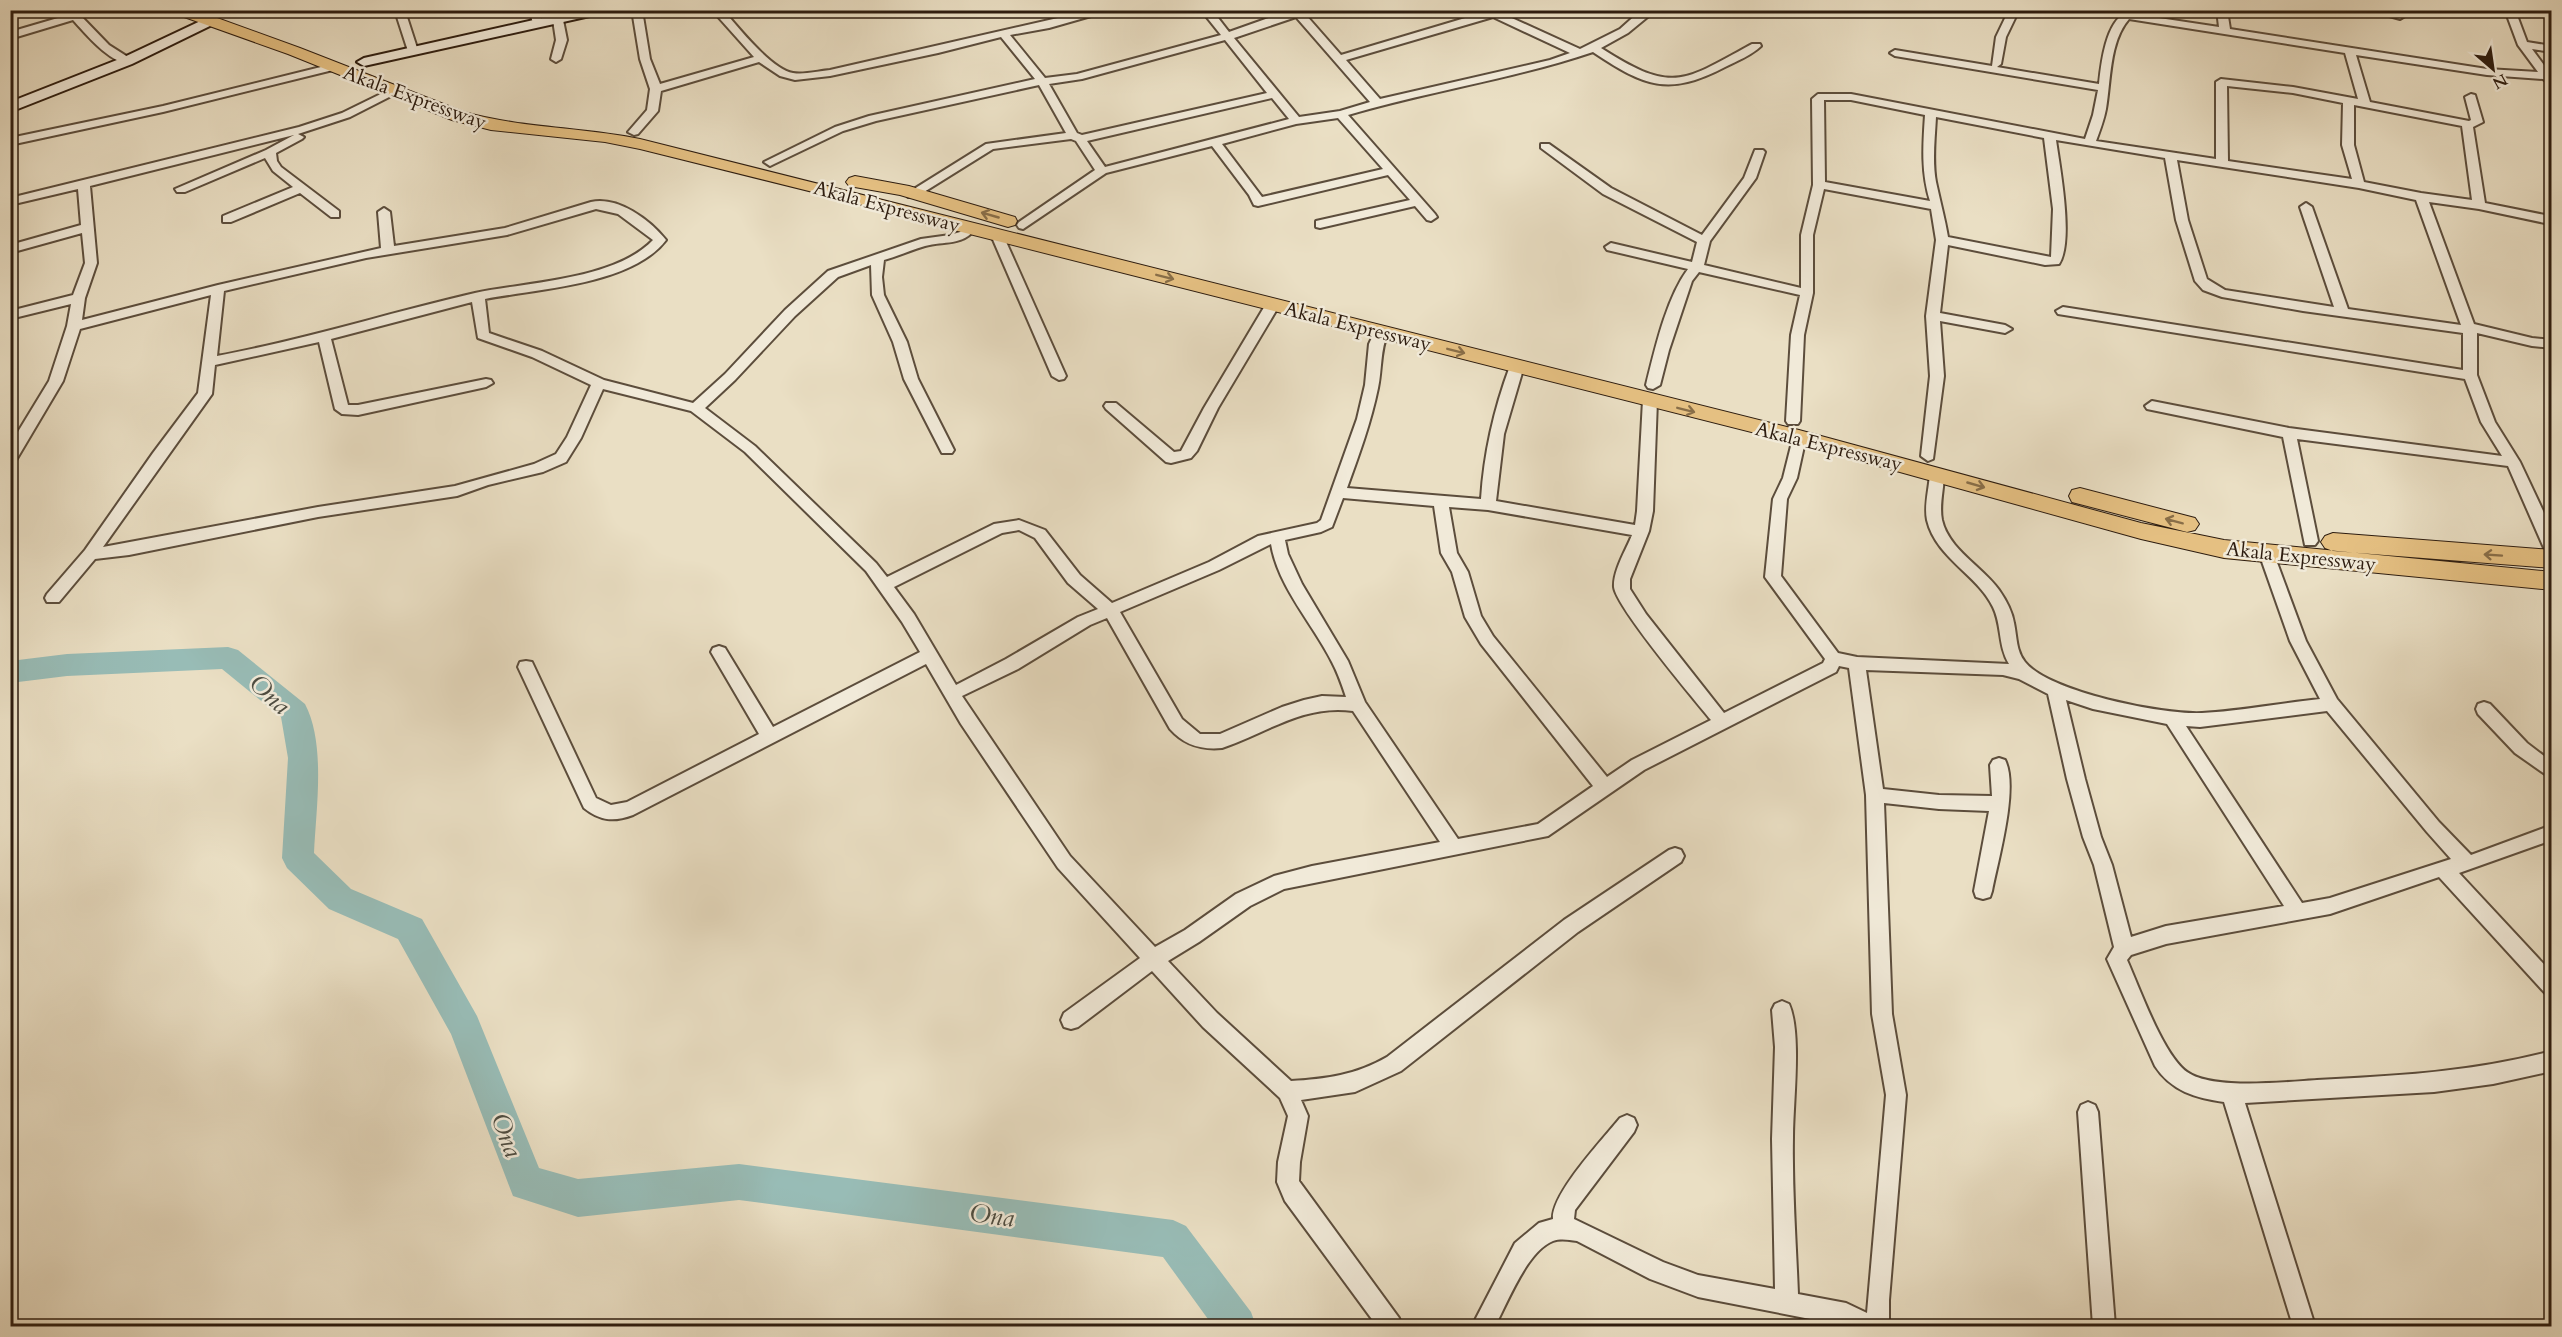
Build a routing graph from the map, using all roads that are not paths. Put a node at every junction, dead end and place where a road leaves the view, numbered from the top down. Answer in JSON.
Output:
{"nodes":[{"id":1,"x":179,"y":10,"type":"edge"},
{"id":2,"x":599,"y":10,"type":"edge"},
{"id":3,"x":637,"y":10,"type":"edge"},
{"id":4,"x":717,"y":10,"type":"edge"},
{"id":5,"x":1107,"y":10,"type":"edge"},
{"id":6,"x":1206,"y":10,"type":"edge"},
{"id":7,"x":1461,"y":10,"type":"edge"},
{"id":8,"x":1651,"y":10,"type":"edge"},
{"id":9,"x":1822,"y":10,"type":"edge"},
{"id":10,"x":1841,"y":10,"type":"edge"},
{"id":11,"x":2014,"y":10,"type":"edge"},
{"id":12,"x":2222,"y":10,"type":"edge"},
{"id":13,"x":2373,"y":10,"type":"edge"},
{"id":14,"x":2510,"y":10,"type":"edge"},
{"id":15,"x":1300,"y":11,"type":"edge"},
{"id":16,"x":1500,"y":12,"type":"edge"},
{"id":17,"x":76,"y":14,"type":"edge"},
{"id":18,"x":211,"y":16,"type":"edge"},
{"id":19,"x":2400,"y":16,"type":"dead end"},
{"id":20,"x":402,"y":17,"type":"dead end"},
{"id":21,"x":536,"y":17,"type":"edge"},
{"id":22,"x":558,"y":20,"type":"junction"},
{"id":23,"x":1474,"y":20,"type":"junction"},
{"id":24,"x":2225,"y":31,"type":"junction"},
{"id":25,"x":1003,"y":33,"type":"junction"},
{"id":26,"x":10,"y":36,"type":"edge"},
{"id":27,"x":1228,"y":36,"type":"junction"},
{"id":28,"x":2523,"y":45,"type":"junction"},
{"id":29,"x":1756,"y":46,"type":"dead end"},
{"id":30,"x":1594,"y":48,"type":"junction"},
{"id":31,"x":2552,"y":49,"type":"edge"},
{"id":32,"x":413,"y":51,"type":"junction"},
{"id":33,"x":2350,"y":51,"type":"junction"},
{"id":34,"x":1579,"y":53,"type":"junction"},
{"id":35,"x":1895,"y":53,"type":"dead end"},
{"id":36,"x":761,"y":58,"type":"junction"},
{"id":37,"x":556,"y":59,"type":"dead end"},
{"id":38,"x":1339,"y":59,"type":"junction"},
{"id":39,"x":128,"y":61,"type":"junction"},
{"id":40,"x":363,"y":62,"type":"junction"},
{"id":41,"x":333,"y":67,"type":"junction"},
{"id":42,"x":1997,"y":67,"type":"junction"},
{"id":43,"x":1038,"y":79,"type":"junction"},
{"id":44,"x":2548,"y":80,"type":"edge"},
{"id":45,"x":2103,"y":88,"type":"junction"},
{"id":46,"x":656,"y":89,"type":"junction"},
{"id":47,"x":395,"y":90,"type":"junction"},
{"id":48,"x":1276,"y":94,"type":"junction"},
{"id":49,"x":2471,"y":97,"type":"dead end"},
{"id":50,"x":2349,"y":100,"type":"junction"},
{"id":51,"x":1377,"y":103,"type":"junction"},
{"id":52,"x":2365,"y":103,"type":"junction"},
{"id":53,"x":10,"y":108,"type":"edge"},
{"id":54,"x":1931,"y":112,"type":"junction"},
{"id":55,"x":1341,"y":114,"type":"junction"},
{"id":56,"x":1296,"y":121,"type":"junction"},
{"id":57,"x":2469,"y":125,"type":"junction"},
{"id":58,"x":303,"y":129,"type":"junction"},
{"id":59,"x":634,"y":132,"type":"junction"},
{"id":60,"x":2050,"y":136,"type":"junction"},
{"id":61,"x":1076,"y":137,"type":"junction"},
{"id":62,"x":1214,"y":141,"type":"junction"},
{"id":63,"x":10,"y":142,"type":"edge"},
{"id":64,"x":2090,"y":143,"type":"junction"},
{"id":65,"x":1545,"y":146,"type":"dead end"},
{"id":66,"x":270,"y":152,"type":"junction"},
{"id":67,"x":1759,"y":152,"type":"dead end"},
{"id":68,"x":2170,"y":155,"type":"junction"},
{"id":69,"x":770,"y":162,"type":"junction"},
{"id":70,"x":2222,"y":164,"type":"junction"},
{"id":71,"x":1102,"y":171,"type":"junction"},
{"id":72,"x":1391,"y":171,"type":"junction"},
{"id":73,"x":84,"y":183,"type":"junction"},
{"id":74,"x":2360,"y":184,"type":"junction"},
{"id":75,"x":1819,"y":185,"type":"junction"},
{"id":76,"x":301,"y":188,"type":"junction"},
{"id":77,"x":181,"y":189,"type":"dead end"},
{"id":78,"x":2421,"y":197,"type":"junction"},
{"id":79,"x":905,"y":198,"type":"junction"},
{"id":80,"x":10,"y":202,"type":"edge"},
{"id":81,"x":1418,"y":202,"type":"junction"},
{"id":82,"x":954,"y":205,"type":"junction"},
{"id":83,"x":2479,"y":205,"type":"junction"},
{"id":84,"x":1937,"y":206,"type":"junction"},
{"id":85,"x":2306,"y":207,"type":"dead end"},
{"id":86,"x":384,"y":212,"type":"dead end"},
{"id":87,"x":335,"y":214,"type":"dead end"},
{"id":88,"x":1431,"y":217,"type":"dead end"},
{"id":89,"x":227,"y":219,"type":"dead end"},
{"id":90,"x":2545,"y":219,"type":"dead end"},
{"id":91,"x":937,"y":220,"type":"junction"},
{"id":92,"x":1320,"y":224,"type":"dead end"},
{"id":93,"x":1023,"y":225,"type":"junction"},
{"id":94,"x":88,"y":227,"type":"junction"},
{"id":95,"x":970,"y":228,"type":"junction"},
{"id":96,"x":997,"y":235,"type":"junction"},
{"id":97,"x":1942,"y":240,"type":"junction"},
{"id":98,"x":1704,"y":241,"type":"junction"},
{"id":99,"x":1611,"y":247,"type":"dead end"},
{"id":100,"x":10,"y":249,"type":"edge"},
{"id":101,"x":388,"y":251,"type":"junction"},
{"id":102,"x":878,"y":259,"type":"junction"},
{"id":103,"x":1696,"y":266,"type":"junction"},
{"id":104,"x":218,"y":289,"type":"junction"},
{"id":105,"x":1807,"y":293,"type":"junction"},
{"id":106,"x":477,"y":297,"type":"junction"},
{"id":107,"x":79,"y":298,"type":"junction"},
{"id":108,"x":1273,"y":304,"type":"junction"},
{"id":109,"x":2063,"y":311,"type":"dead end"},
{"id":110,"x":2343,"y":313,"type":"junction"},
{"id":111,"x":10,"y":315,"type":"edge"},
{"id":112,"x":1933,"y":316,"type":"junction"},
{"id":113,"x":74,"y":326,"type":"junction"},
{"id":114,"x":2469,"y":328,"type":"junction"},
{"id":115,"x":2005,"y":329,"type":"dead end"},
{"id":116,"x":1381,"y":332,"type":"junction"},
{"id":117,"x":324,"y":337,"type":"junction"},
{"id":118,"x":2552,"y":344,"type":"edge"},
{"id":119,"x":211,"y":361,"type":"junction"},
{"id":120,"x":1518,"y":366,"type":"junction"},
{"id":121,"x":2470,"y":375,"type":"junction"},
{"id":122,"x":1059,"y":376,"type":"dead end"},
{"id":123,"x":486,"y":383,"type":"dead end"},
{"id":124,"x":599,"y":383,"type":"junction"},
{"id":125,"x":1651,"y":393,"type":"junction"},
{"id":126,"x":1111,"y":406,"type":"dead end"},
{"id":127,"x":2152,"y":406,"type":"dead end"},
{"id":128,"x":696,"y":408,"type":"junction"},
{"id":129,"x":1796,"y":429,"type":"junction"},
{"id":130,"x":2289,"y":433,"type":"junction"},
{"id":131,"x":946,"y":450,"type":"dead end"},
{"id":132,"x":10,"y":458,"type":"edge"},
{"id":133,"x":2513,"y":462,"type":"junction"},
{"id":134,"x":1933,"y":465,"type":"junction"},
{"id":135,"x":1337,"y":492,"type":"junction"},
{"id":136,"x":1441,"y":502,"type":"junction"},
{"id":137,"x":1488,"y":505,"type":"junction"},
{"id":138,"x":1641,"y":531,"type":"junction"},
{"id":139,"x":1277,"y":536,"type":"junction"},
{"id":140,"x":2310,"y":540,"type":"junction"},
{"id":141,"x":2552,"y":548,"type":"edge"},
{"id":142,"x":2267,"y":553,"type":"junction"},
{"id":143,"x":90,"y":554,"type":"junction"},
{"id":144,"x":2552,"y":559,"type":"edge"},
{"id":145,"x":2552,"y":581,"type":"edge"},
{"id":146,"x":885,"y":585,"type":"junction"},
{"id":147,"x":53,"y":598,"type":"dead end"},
{"id":148,"x":1112,"y":610,"type":"junction"},
{"id":149,"x":719,"y":652,"type":"dead end"},
{"id":150,"x":929,"y":655,"type":"junction"},
{"id":151,"x":1833,"y":658,"type":"junction"},
{"id":152,"x":1857,"y":663,"type":"junction"},
{"id":153,"x":526,"y":667,"type":"dead end"},
{"id":154,"x":2027,"y":675,"type":"junction"},
{"id":155,"x":2056,"y":690,"type":"junction"},
{"id":156,"x":952,"y":694,"type":"junction"},
{"id":157,"x":2331,"y":704,"type":"junction"},
{"id":158,"x":1358,"y":705,"type":"junction"},
{"id":159,"x":2484,"y":709,"type":"dead end"},
{"id":160,"x":2172,"y":718,"type":"junction"},
{"id":161,"x":1721,"y":722,"type":"junction"},
{"id":162,"x":769,"y":736,"type":"junction"},
{"id":163,"x":1999,"y":765,"type":"dead end"},
{"id":164,"x":2552,"y":772,"type":"edge"},
{"id":165,"x":1604,"y":787,"type":"junction"},
{"id":166,"x":1875,"y":795,"type":"junction"},
{"id":167,"x":1999,"y":804,"type":"junction"},
{"id":168,"x":2552,"y":832,"type":"edge"},
{"id":169,"x":1454,"y":848,"type":"junction"},
{"id":170,"x":1675,"y":856,"type":"dead end"},
{"id":171,"x":2468,"y":864,"type":"junction"},
{"id":172,"x":2442,"y":868,"type":"junction"},
{"id":173,"x":1983,"y":891,"type":"dead end"},
{"id":174,"x":2298,"y":912,"type":"junction"},
{"id":175,"x":2124,"y":949,"type":"junction"},
{"id":176,"x":1153,"y":959,"type":"junction"},
{"id":177,"x":2552,"y":987,"type":"edge"},
{"id":178,"x":1782,"y":1010,"type":"dead end"},
{"id":179,"x":1071,"y":1020,"type":"dead end"},
{"id":180,"x":2552,"y":1061,"type":"edge"},
{"id":181,"x":1287,"y":1091,"type":"junction"},
{"id":182,"x":2231,"y":1091,"type":"junction"},
{"id":183,"x":2088,"y":1112,"type":"dead end"},
{"id":184,"x":1627,"y":1125,"type":"dead end"},
{"id":185,"x":1564,"y":1228,"type":"junction"},
{"id":186,"x":1787,"y":1304,"type":"junction"},
{"id":187,"x":1391,"y":1326,"type":"edge"},
{"id":188,"x":1483,"y":1326,"type":"edge"},
{"id":189,"x":1868,"y":1326,"type":"edge"},
{"id":190,"x":1878,"y":1326,"type":"edge"},
{"id":191,"x":2104,"y":1326,"type":"edge"},
{"id":192,"x":2304,"y":1326,"type":"edge"}],
"edges":[{"from":1,"to":18,"type":"main road","name":"Akala Expressway"},
{"from":2,"to":22,"type":"street"},
{"from":3,"to":46,"type":"street"},
{"from":4,"to":36,"type":"street"},
{"from":5,"to":25,"type":"street"},
{"from":6,"to":27,"type":"street"},
{"from":7,"to":23,"type":"street"},
{"from":8,"to":30,"type":"street"},
{"from":9,"to":10,"type":"street"},
{"from":11,"to":42,"type":"street"},
{"from":12,"to":24,"type":"street"},
{"from":13,"to":19,"type":"street"},
{"from":14,"to":28,"type":"street"},
{"from":15,"to":27,"type":"street"},
{"from":15,"to":38,"type":"street"},
{"from":16,"to":23,"type":"street"},
{"from":16,"to":34,"type":"street"},
{"from":17,"to":26,"type":"street"},
{"from":17,"to":39,"type":"street"},
{"from":18,"to":39,"type":"street"},
{"from":18,"to":40,"type":"main road","name":"Akala Expressway"},
{"from":18,"to":41,"type":"main road","name":"Akala Expressway"},
{"from":20,"to":32,"type":"street"},
{"from":21,"to":22,"type":"street"},
{"from":21,"to":32,"type":"street"},
{"from":22,"to":37,"type":"street"},
{"from":23,"to":38,"type":"street"},
{"from":24,"to":33,"type":"street"},
{"from":24,"to":45,"type":"street"},
{"from":25,"to":36,"type":"street"},
{"from":25,"to":43,"type":"street"},
{"from":27,"to":43,"type":"street"},
{"from":27,"to":48,"type":"street"},
{"from":28,"to":31,"type":"street"},
{"from":28,"to":44,"type":"street"},
{"from":29,"to":30,"type":"street"},
{"from":30,"to":34,"type":"street"},
{"from":32,"to":40,"type":"street"},
{"from":33,"to":44,"type":"street"},
{"from":33,"to":52,"type":"street"},
{"from":34,"to":51,"type":"street"},
{"from":35,"to":42,"type":"street"},
{"from":36,"to":46,"type":"street"},
{"from":38,"to":51,"type":"street"},
{"from":39,"to":53,"type":"street"},
{"from":40,"to":59,"type":"main road","name":"Akala Expressway"},
{"from":41,"to":47,"type":"main road","name":"Akala Expressway"},
{"from":41,"to":63,"type":"street"},
{"from":42,"to":45,"type":"street"},
{"from":43,"to":61,"type":"street"},
{"from":43,"to":69,"type":"street"},
{"from":45,"to":64,"type":"street"},
{"from":46,"to":59,"type":"street"},
{"from":47,"to":58,"type":"street"},
{"from":47,"to":79,"type":"main road","name":"Akala Expressway"},
{"from":48,"to":56,"type":"street"},
{"from":48,"to":61,"type":"street"},
{"from":49,"to":57,"type":"street"},
{"from":50,"to":52,"type":"street"},
{"from":50,"to":70,"type":"street"},
{"from":50,"to":74,"type":"street"},
{"from":51,"to":55,"type":"street"},
{"from":52,"to":57,"type":"street"},
{"from":54,"to":60,"type":"street"},
{"from":54,"to":75,"type":"street"},
{"from":54,"to":84,"type":"street"},
{"from":55,"to":56,"type":"street"},
{"from":55,"to":72,"type":"street"},
{"from":56,"to":62,"type":"street"},
{"from":57,"to":83,"type":"street"},
{"from":58,"to":66,"type":"street"},
{"from":58,"to":73,"type":"street"},
{"from":59,"to":69,"type":"main road","name":"Akala Expressway"},
{"from":60,"to":64,"type":"street"},
{"from":60,"to":97,"type":"street"},
{"from":61,"to":71,"type":"street"},
{"from":61,"to":79,"type":"street"},
{"from":62,"to":71,"type":"street"},
{"from":62,"to":72,"type":"street"},
{"from":64,"to":68,"type":"street"},
{"from":65,"to":98,"type":"street"},
{"from":66,"to":76,"type":"street"},
{"from":66,"to":77,"type":"street"},
{"from":67,"to":98,"type":"street"},
{"from":68,"to":70,"type":"street"},
{"from":68,"to":110,"type":"street"},
{"from":69,"to":79,"type":"main road","name":"Akala Expressway"},
{"from":70,"to":74,"type":"street"},
{"from":71,"to":93,"type":"street"},
{"from":72,"to":81,"type":"street"},
{"from":73,"to":80,"type":"street"},
{"from":73,"to":94,"type":"street"},
{"from":74,"to":78,"type":"street"},
{"from":75,"to":84,"type":"street"},
{"from":75,"to":105,"type":"street"},
{"from":76,"to":87,"type":"street"},
{"from":76,"to":89,"type":"street"},
{"from":78,"to":83,"type":"street"},
{"from":78,"to":114,"type":"street"},
{"from":79,"to":82,"type":"main road","name":"Akala Expressway"},
{"from":79,"to":91,"type":"main road","name":"Akala Expressway"},
{"from":81,"to":88,"type":"street"},
{"from":81,"to":92,"type":"street"},
{"from":82,"to":91,"type":"main road"},
{"from":93,"to":82,"type":"main road","name":"Akala Expressway","one_way":true},
{"from":83,"to":90,"type":"street"},
{"from":84,"to":97,"type":"street"},
{"from":85,"to":110,"type":"street"},
{"from":86,"to":101,"type":"street"},
{"from":91,"to":95,"type":"main road","name":"Akala Expressway"},
{"from":93,"to":125,"type":"main road","name":"Akala Expressway"},
{"from":94,"to":100,"type":"street"},
{"from":94,"to":107,"type":"street"},
{"from":95,"to":96,"type":"main road","name":"Akala Expressway"},
{"from":95,"to":102,"type":"street"},
{"from":96,"to":108,"type":"main road","name":"Akala Expressway","one_way":true},
{"from":96,"to":122,"type":"street"},
{"from":97,"to":112,"type":"street"},
{"from":98,"to":103,"type":"street"},
{"from":99,"to":103,"type":"street"},
{"from":101,"to":104,"type":"street"},
{"from":101,"to":106,"type":"street"},
{"from":102,"to":128,"type":"street"},
{"from":102,"to":131,"type":"street"},
{"from":103,"to":105,"type":"street"},
{"from":103,"to":125,"type":"street"},
{"from":104,"to":113,"type":"street"},
{"from":104,"to":119,"type":"street"},
{"from":105,"to":129,"type":"street"},
{"from":106,"to":117,"type":"street"},
{"from":106,"to":124,"type":"street"},
{"from":107,"to":111,"type":"street"},
{"from":107,"to":113,"type":"street"},
{"from":108,"to":116,"type":"main road","name":"Akala Expressway"},
{"from":108,"to":126,"type":"street"},
{"from":109,"to":121,"type":"street"},
{"from":110,"to":114,"type":"street"},
{"from":112,"to":115,"type":"street"},
{"from":112,"to":134,"type":"street"},
{"from":113,"to":132,"type":"street"},
{"from":114,"to":118,"type":"street"},
{"from":114,"to":121,"type":"street"},
{"from":116,"to":120,"type":"main road","name":"Akala Expressway","one_way":true},
{"from":116,"to":135,"type":"street"},
{"from":117,"to":119,"type":"street"},
{"from":117,"to":123,"type":"street"},
{"from":119,"to":143,"type":"street"},
{"from":120,"to":125,"type":"main road","name":"Akala Expressway"},
{"from":120,"to":137,"type":"street"},
{"from":121,"to":133,"type":"street"},
{"from":124,"to":128,"type":"street"},
{"from":124,"to":143,"type":"street"},
{"from":125,"to":129,"type":"main road","name":"Akala Expressway"},
{"from":125,"to":138,"type":"street"},
{"from":127,"to":130,"type":"street"},
{"from":128,"to":146,"type":"street"},
{"from":129,"to":134,"type":"main road","name":"Akala Expressway"},
{"from":129,"to":151,"type":"street"},
{"from":130,"to":133,"type":"street"},
{"from":130,"to":140,"type":"street"},
{"from":133,"to":141,"type":"street"},
{"from":140,"to":134,"type":"main road","name":"Akala Expressway","one_way":true},
{"from":134,"to":142,"type":"main road","name":"Akala Expressway","one_way":true},
{"from":134,"to":154,"type":"street"},
{"from":135,"to":136,"type":"street"},
{"from":135,"to":139,"type":"street"},
{"from":136,"to":137,"type":"street"},
{"from":136,"to":165,"type":"street"},
{"from":137,"to":138,"type":"street"},
{"from":138,"to":161,"type":"street"},
{"from":139,"to":148,"type":"street"},
{"from":139,"to":158,"type":"street"},
{"from":144,"to":140,"type":"main road","name":"Akala Expressway","one_way":true},
{"from":142,"to":145,"type":"main road","name":"Akala Expressway"},
{"from":142,"to":157,"type":"street"},
{"from":143,"to":147,"type":"street"},
{"from":146,"to":148,"type":"street"},
{"from":146,"to":150,"type":"street"},
{"from":148,"to":156,"type":"street"},
{"from":148,"to":158,"type":"street"},
{"from":149,"to":162,"type":"street"},
{"from":150,"to":156,"type":"street"},
{"from":150,"to":162,"type":"street"},
{"from":151,"to":152,"type":"street"},
{"from":151,"to":161,"type":"street"},
{"from":152,"to":154,"type":"street"},
{"from":152,"to":166,"type":"street"},
{"from":153,"to":162,"type":"street"},
{"from":154,"to":155,"type":"street"},
{"from":155,"to":160,"type":"street"},
{"from":155,"to":175,"type":"street"},
{"from":156,"to":176,"type":"street"},
{"from":157,"to":160,"type":"street"},
{"from":157,"to":171,"type":"street"},
{"from":158,"to":169,"type":"street"},
{"from":159,"to":164,"type":"street"},
{"from":160,"to":174,"type":"street"},
{"from":161,"to":165,"type":"street"},
{"from":163,"to":167,"type":"street"},
{"from":165,"to":169,"type":"street"},
{"from":166,"to":167,"type":"street"},
{"from":166,"to":190,"type":"street"},
{"from":167,"to":173,"type":"street"},
{"from":168,"to":171,"type":"street"},
{"from":169,"to":176,"type":"street"},
{"from":170,"to":181,"type":"street"},
{"from":171,"to":172,"type":"street"},
{"from":172,"to":174,"type":"street"},
{"from":172,"to":177,"type":"street"},
{"from":174,"to":175,"type":"street"},
{"from":175,"to":182,"type":"street"},
{"from":176,"to":179,"type":"street"},
{"from":176,"to":181,"type":"street"},
{"from":178,"to":186,"type":"street"},
{"from":180,"to":182,"type":"street"},
{"from":181,"to":187,"type":"street"},
{"from":182,"to":192,"type":"street"},
{"from":183,"to":191,"type":"street"},
{"from":184,"to":185,"type":"street"},
{"from":185,"to":186,"type":"street"},
{"from":185,"to":188,"type":"street"},
{"from":186,"to":189,"type":"street"}]}
